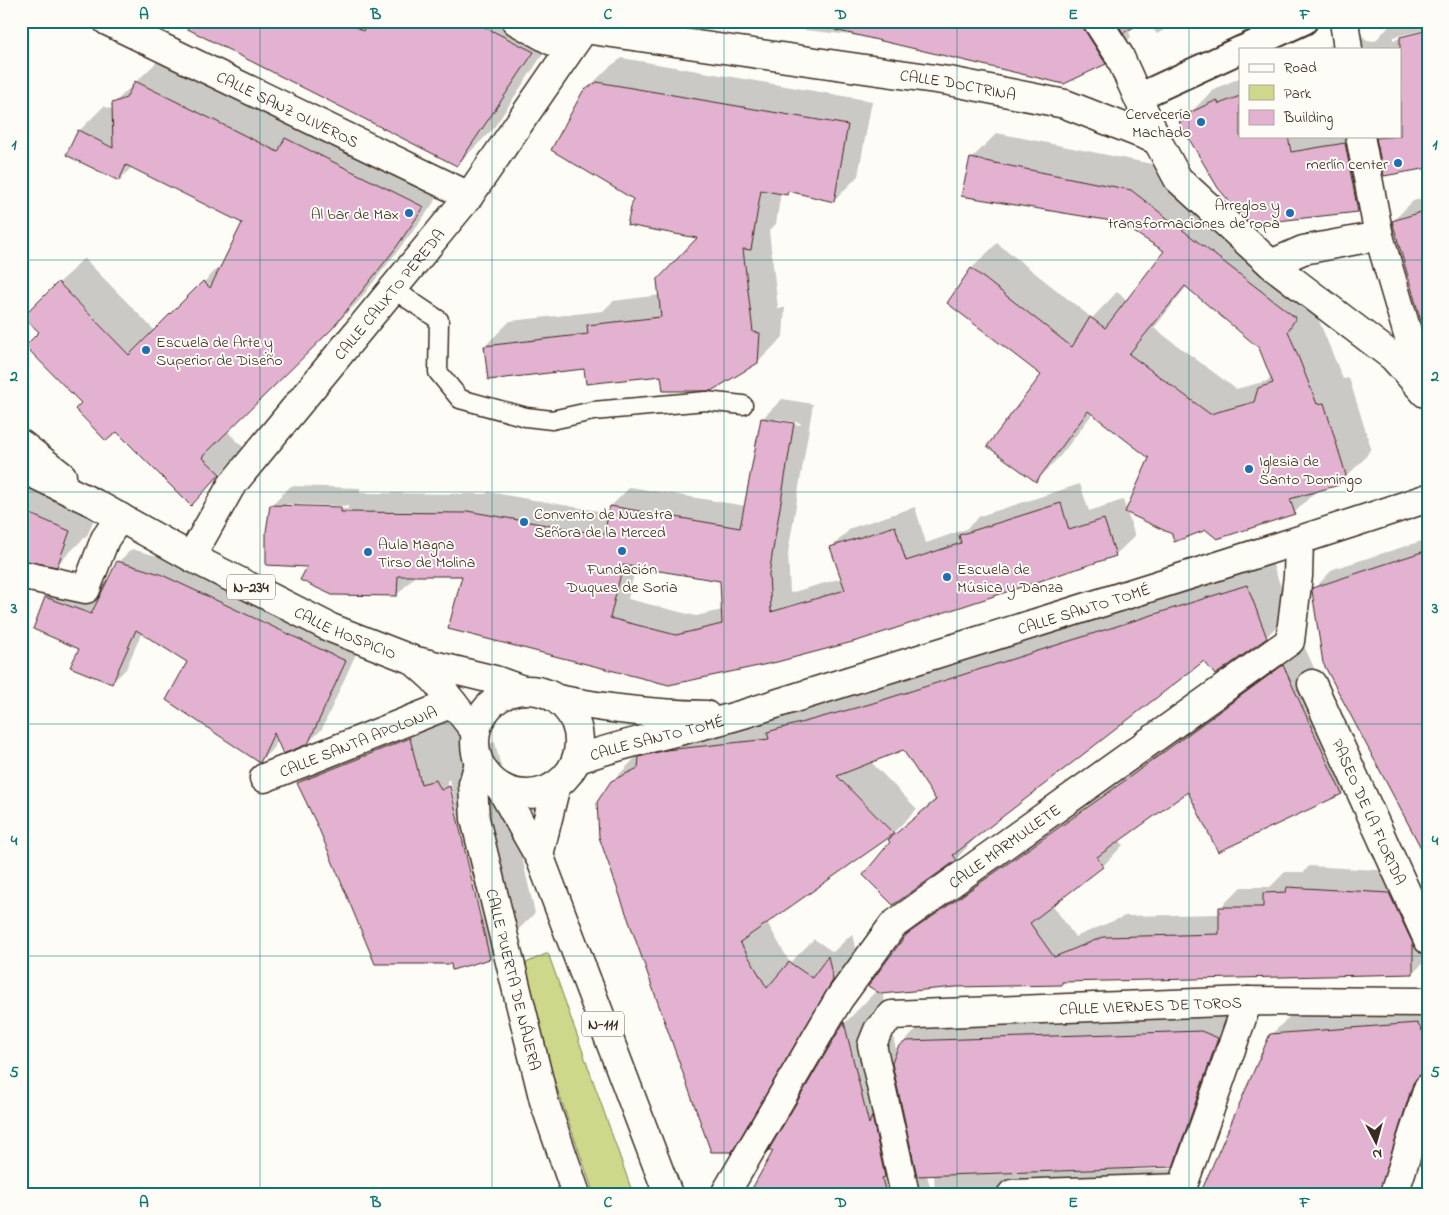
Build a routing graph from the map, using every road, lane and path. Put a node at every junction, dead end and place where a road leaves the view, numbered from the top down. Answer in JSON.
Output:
{"nodes":[{"id":1,"x":107,"y":21,"type":"edge"},
{"id":2,"x":516,"y":21,"type":"edge"},
{"id":3,"x":1097,"y":21,"type":"edge"},
{"id":4,"x":1304,"y":21,"type":"edge"},
{"id":5,"x":1344,"y":21,"type":"edge"},
{"id":6,"x":576,"y":25,"type":"edge"},
{"id":7,"x":1244,"y":48,"type":"edge"},
{"id":8,"x":1348,"y":48,"type":"edge"},
{"id":9,"x":1239,"y":50,"type":"edge"},
{"id":10,"x":1138,"y":97,"type":"junction"},
{"id":11,"x":1360,"y":138,"type":"edge"},
{"id":12,"x":1157,"y":140,"type":"junction"},
{"id":13,"x":470,"y":196,"type":"junction"},
{"id":14,"x":1379,"y":236,"type":"junction"},
{"id":15,"x":1271,"y":264,"type":"junction"},
{"id":16,"x":393,"y":289,"type":"junction"},
{"id":17,"x":1426,"y":396,"type":"edge"},
{"id":18,"x":743,"y":405,"type":"dead end"},
{"id":19,"x":21,"y":436,"type":"edge"},
{"id":20,"x":27,"y":456,"type":"edge"},
{"id":21,"x":1428,"y":498,"type":"edge"},
{"id":22,"x":120,"y":516,"type":"junction"},
{"id":23,"x":1299,"y":541,"type":"junction"},
{"id":24,"x":191,"y":557,"type":"junction"},
{"id":25,"x":21,"y":575,"type":"edge"},
{"id":26,"x":413,"y":660,"type":"junction"},
{"id":27,"x":1312,"y":684,"type":"dead end"},
{"id":28,"x":523,"y":690,"type":"junction"},
{"id":29,"x":557,"y":699,"type":"junction"},
{"id":30,"x":453,"y":703,"type":"junction"},
{"id":31,"x":738,"y":716,"type":"junction"},
{"id":32,"x":475,"y":731,"type":"junction"},
{"id":33,"x":576,"y":760,"type":"junction"},
{"id":34,"x":479,"y":763,"type":"junction"},
{"id":35,"x":264,"y":778,"type":"dead end"},
{"id":36,"x":556,"y":785,"type":"junction"},
{"id":37,"x":500,"y":787,"type":"junction"},
{"id":38,"x":539,"y":855,"type":"junction"},
{"id":39,"x":1428,"y":940,"type":"edge"},
{"id":40,"x":1248,"y":1001,"type":"junction"},
{"id":41,"x":1428,"y":1002,"type":"edge"},
{"id":42,"x":1428,"y":1088,"type":"edge"},
{"id":43,"x":1181,"y":1191,"type":"edge"},
{"id":44,"x":576,"y":1194,"type":"edge"},
{"id":45,"x":668,"y":1194,"type":"edge"},
{"id":46,"x":725,"y":1194,"type":"edge"},
{"id":47,"x":905,"y":1194,"type":"edge"},
{"id":48,"x":1012,"y":1194,"type":"edge"},
{"id":49,"x":1394,"y":1194,"type":"edge"}],
"edges":[{"from":1,"to":13,"type":"street","name":"CALLE SANZ OLIVEROS"},
{"from":2,"to":6,"type":"street"},
{"from":3,"to":10,"type":"street"},
{"from":4,"to":7,"type":"street"},
{"from":5,"to":8,"type":"street"},
{"from":6,"to":12,"type":"street","name":"CALLE DOCTRINA"},
{"from":6,"to":13,"type":"street","name":"CALLE CALIXTO PEREDA"},
{"from":9,"to":10,"type":"street"},
{"from":10,"to":12,"type":"street"},
{"from":11,"to":14,"type":"street"},
{"from":12,"to":15,"type":"street"},
{"from":13,"to":16,"type":"street","name":"CALLE CALIXTO PEREDA"},
{"from":14,"to":15,"type":"street"},
{"from":14,"to":17,"type":"street"},
{"from":15,"to":17,"type":"street"},
{"from":16,"to":18,"type":"lane"},
{"from":16,"to":24,"type":"street","name":"CALLE CALIXTO PEREDA"},
{"from":19,"to":20,"type":"street"},
{"from":20,"to":22,"type":"street","name":"CALLE HOSPICIO","number":"N-234"},
{"from":21,"to":23,"type":"street","name":"CALLE SANTO TOMÉ"},
{"from":22,"to":24,"type":"street","name":"CALLE HOSPICIO","number":"N-234"},
{"from":22,"to":25,"type":"street"},
{"from":23,"to":31,"type":"street","name":"CALLE SANTO TOMÉ"},
{"from":23,"to":46,"type":"street","name":"CALLE MARMULLETE"},
{"from":24,"to":26,"type":"street","name":"CALLE HOSPICIO","number":"N-234"},
{"from":26,"to":28,"type":"street","name":"CALLE HOSPICIO","number":"N-234"},
{"from":26,"to":30,"type":"street","name":"CALLE HOSPICIO","number":"N-234"},
{"from":27,"to":39,"type":"street","name":"PASEO DE LA FLORIDA"},
{"from":28,"to":29,"type":"street"},
{"from":28,"to":32,"type":"street"},
{"from":29,"to":31,"type":"street","name":"CALLE SANTO TOMÉ"},
{"from":29,"to":33,"type":"street"},
{"from":30,"to":32,"type":"street","name":"CALLE HOSPICIO","number":"N-234"},
{"from":30,"to":35,"type":"street","name":"CALLE SANTA APOLONIA"},
{"from":31,"to":33,"type":"street","name":"CALLE SANTO TOMÉ"},
{"from":32,"to":34,"type":"street"},
{"from":33,"to":36,"type":"street"},
{"from":34,"to":37,"type":"street"},
{"from":34,"to":44,"type":"street","name":"CALLE PUERTA DE NÁJERA"},
{"from":36,"to":37,"type":"street"},
{"from":36,"to":38,"type":"street"},
{"from":37,"to":38,"type":"street","number":"N-111"},
{"from":38,"to":45,"type":"street","number":"N-111"},
{"from":40,"to":41,"type":"street","name":"CALLE VIERNES DE TOROS"},
{"from":40,"to":43,"type":"street"},
{"from":40,"to":47,"type":"street","name":"CALLE VIERNES DE TOROS"},
{"from":42,"to":49,"type":"street"},
{"from":43,"to":48,"type":"street"}]}
